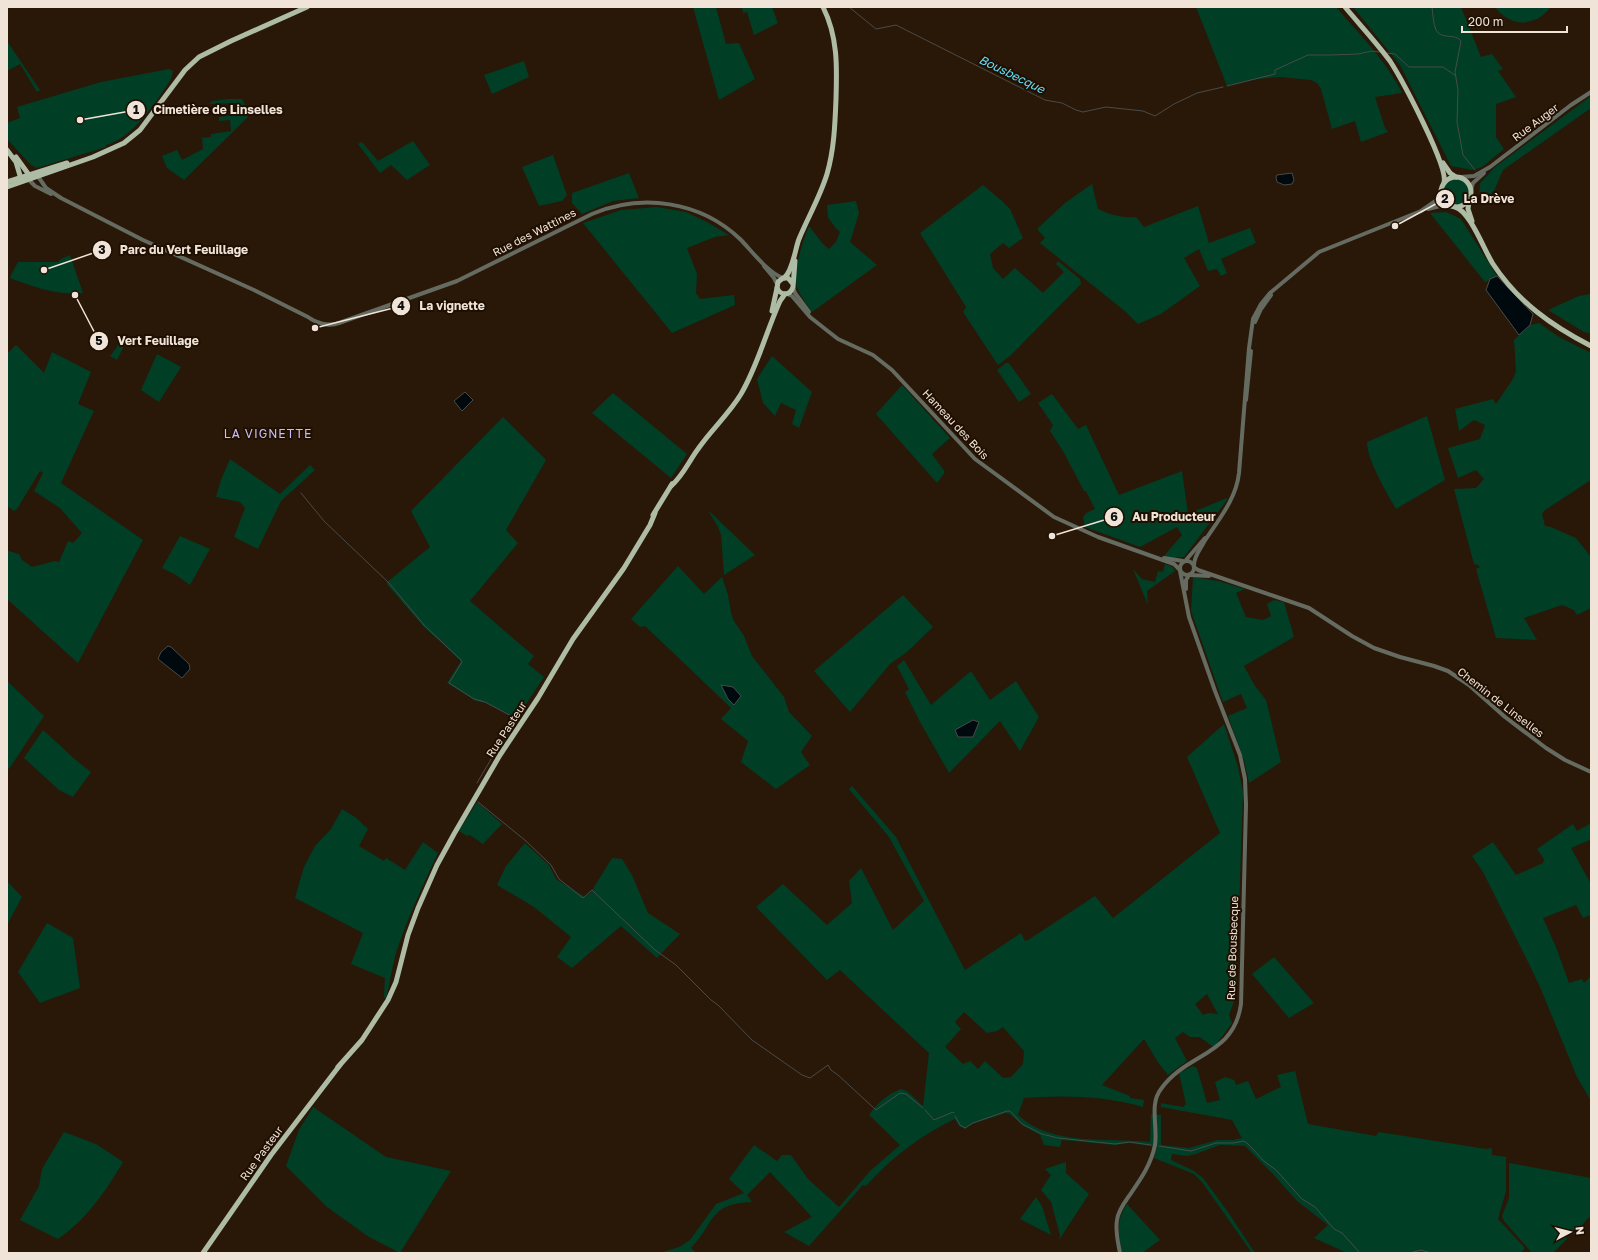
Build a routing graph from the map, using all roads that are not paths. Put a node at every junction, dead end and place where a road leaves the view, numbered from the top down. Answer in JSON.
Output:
{"nodes":[{"id":1,"x":307,"y":7,"type":"edge"},
{"id":2,"x":824,"y":7,"type":"edge"},
{"id":3,"x":1344,"y":7,"type":"edge"},
{"id":4,"x":1591,"y":92,"type":"edge"},
{"id":5,"x":7,"y":147,"type":"edge"},
{"id":6,"x":7,"y":150,"type":"edge"},
{"id":7,"x":1436,"y":152,"type":"junction"},
{"id":8,"x":1490,"y":167,"type":"junction"},
{"id":9,"x":37,"y":175,"type":"junction"},
{"id":10,"x":29,"y":177,"type":"junction"},
{"id":11,"x":1459,"y":177,"type":"junction"},
{"id":12,"x":21,"y":180,"type":"junction"},
{"id":13,"x":7,"y":182,"type":"edge"},
{"id":14,"x":1444,"y":183,"type":"junction"},
{"id":15,"x":7,"y":187,"type":"edge"},
{"id":16,"x":1471,"y":190,"type":"junction"},
{"id":17,"x":1441,"y":192,"type":"junction"},
{"id":18,"x":61,"y":198,"type":"junction"},
{"id":19,"x":1469,"y":199,"type":"junction"},
{"id":20,"x":1452,"y":206,"type":"junction"},
{"id":21,"x":1421,"y":211,"type":"junction"},
{"id":22,"x":1478,"y":237,"type":"junction"},
{"id":23,"x":796,"y":247,"type":"junction"},
{"id":24,"x":758,"y":258,"type":"junction"},
{"id":25,"x":783,"y":278,"type":"junction"},
{"id":26,"x":793,"y":285,"type":"junction"},
{"id":27,"x":777,"y":286,"type":"junction"},
{"id":28,"x":786,"y":294,"type":"junction"},
{"id":29,"x":819,"y":325,"type":"junction"},
{"id":30,"x":768,"y":329,"type":"junction"},
{"id":31,"x":1591,"y":345,"type":"edge"},
{"id":32,"x":1214,"y":527,"type":"junction"},
{"id":33,"x":1152,"y":555,"type":"junction"},
{"id":34,"x":1185,"y":561,"type":"junction"},
{"id":35,"x":1194,"y":566,"type":"junction"},
{"id":36,"x":1180,"y":570,"type":"junction"},
{"id":37,"x":1189,"y":575,"type":"junction"},
{"id":38,"x":1224,"y":579,"type":"junction"},
{"id":39,"x":1186,"y":605,"type":"junction"},
{"id":40,"x":1591,"y":772,"type":"edge"},
{"id":41,"x":203,"y":1253,"type":"edge"},
{"id":42,"x":1120,"y":1253,"type":"edge"}],
"edges":[{"from":1,"to":9,"type":"main road"},
{"from":2,"to":23,"type":"main road"},
{"from":3,"to":7,"type":"main road"},
{"from":4,"to":8,"type":"street","name":"Rue Auger"},
{"from":5,"to":10,"type":"main road"},
{"from":6,"to":12,"type":"main road"},
{"from":7,"to":11,"type":"main road"},
{"from":7,"to":14,"type":"main road"},
{"from":8,"to":11,"type":"street","name":"Rue Auger"},
{"from":8,"to":16,"type":"street","name":"Rue Auger"},
{"from":9,"to":10,"type":"main road"},
{"from":9,"to":18,"type":"street"},
{"from":10,"to":12,"type":"main road"},
{"from":10,"to":18,"type":"street"},
{"from":11,"to":14,"type":"main road"},
{"from":11,"to":16,"type":"main road"},
{"from":12,"to":13,"type":"main road"},
{"from":12,"to":15,"type":"main road"},
{"from":14,"to":17,"type":"main road"},
{"from":16,"to":19,"type":"main road"},
{"from":17,"to":20,"type":"main road"},
{"from":17,"to":21,"type":"street"},
{"from":18,"to":24,"type":"street","name":"Rue des Wattines"},
{"from":19,"to":20,"type":"main road"},
{"from":19,"to":22,"type":"main road"},
{"from":20,"to":21,"type":"street"},
{"from":20,"to":22,"type":"main road"},
{"from":21,"to":32,"type":"street"},
{"from":22,"to":31,"type":"main road"},
{"from":23,"to":25,"type":"main road"},
{"from":23,"to":26,"type":"main road"},
{"from":24,"to":25,"type":"street","name":"Rue des Wattines"},
{"from":24,"to":27,"type":"street","name":"Rue des Wattines"},
{"from":25,"to":26,"type":"main road"},
{"from":25,"to":27,"type":"main road"},
{"from":26,"to":28,"type":"main road"},
{"from":26,"to":29,"type":"street","name":"Hameau des Bois"},
{"from":27,"to":28,"type":"main road"},
{"from":27,"to":30,"type":"main road","name":"Rue Pasteur"},
{"from":28,"to":29,"type":"street","name":"Hameau des Bois"},
{"from":28,"to":30,"type":"main road","name":"Rue Pasteur"},
{"from":29,"to":33,"type":"street","name":"Hameau des Bois"},
{"from":30,"to":41,"type":"main road","name":"Rue Pasteur"},
{"from":32,"to":34,"type":"street"},
{"from":32,"to":35,"type":"street"},
{"from":33,"to":34,"type":"street","name":"Hameau des Bois"},
{"from":33,"to":36,"type":"street","name":"Hameau des Bois"},
{"from":34,"to":35,"type":"street"},
{"from":34,"to":36,"type":"street"},
{"from":35,"to":37,"type":"street"},
{"from":35,"to":38,"type":"street"},
{"from":36,"to":37,"type":"street"},
{"from":36,"to":39,"type":"street","name":"Rue de Bousbecque"},
{"from":37,"to":38,"type":"street"},
{"from":37,"to":39,"type":"street","name":"Rue de Bousbecque"},
{"from":38,"to":40,"type":"street","name":"Chemin de Linselles"},
{"from":39,"to":42,"type":"street","name":"Rue de Bousbecque"}]}
